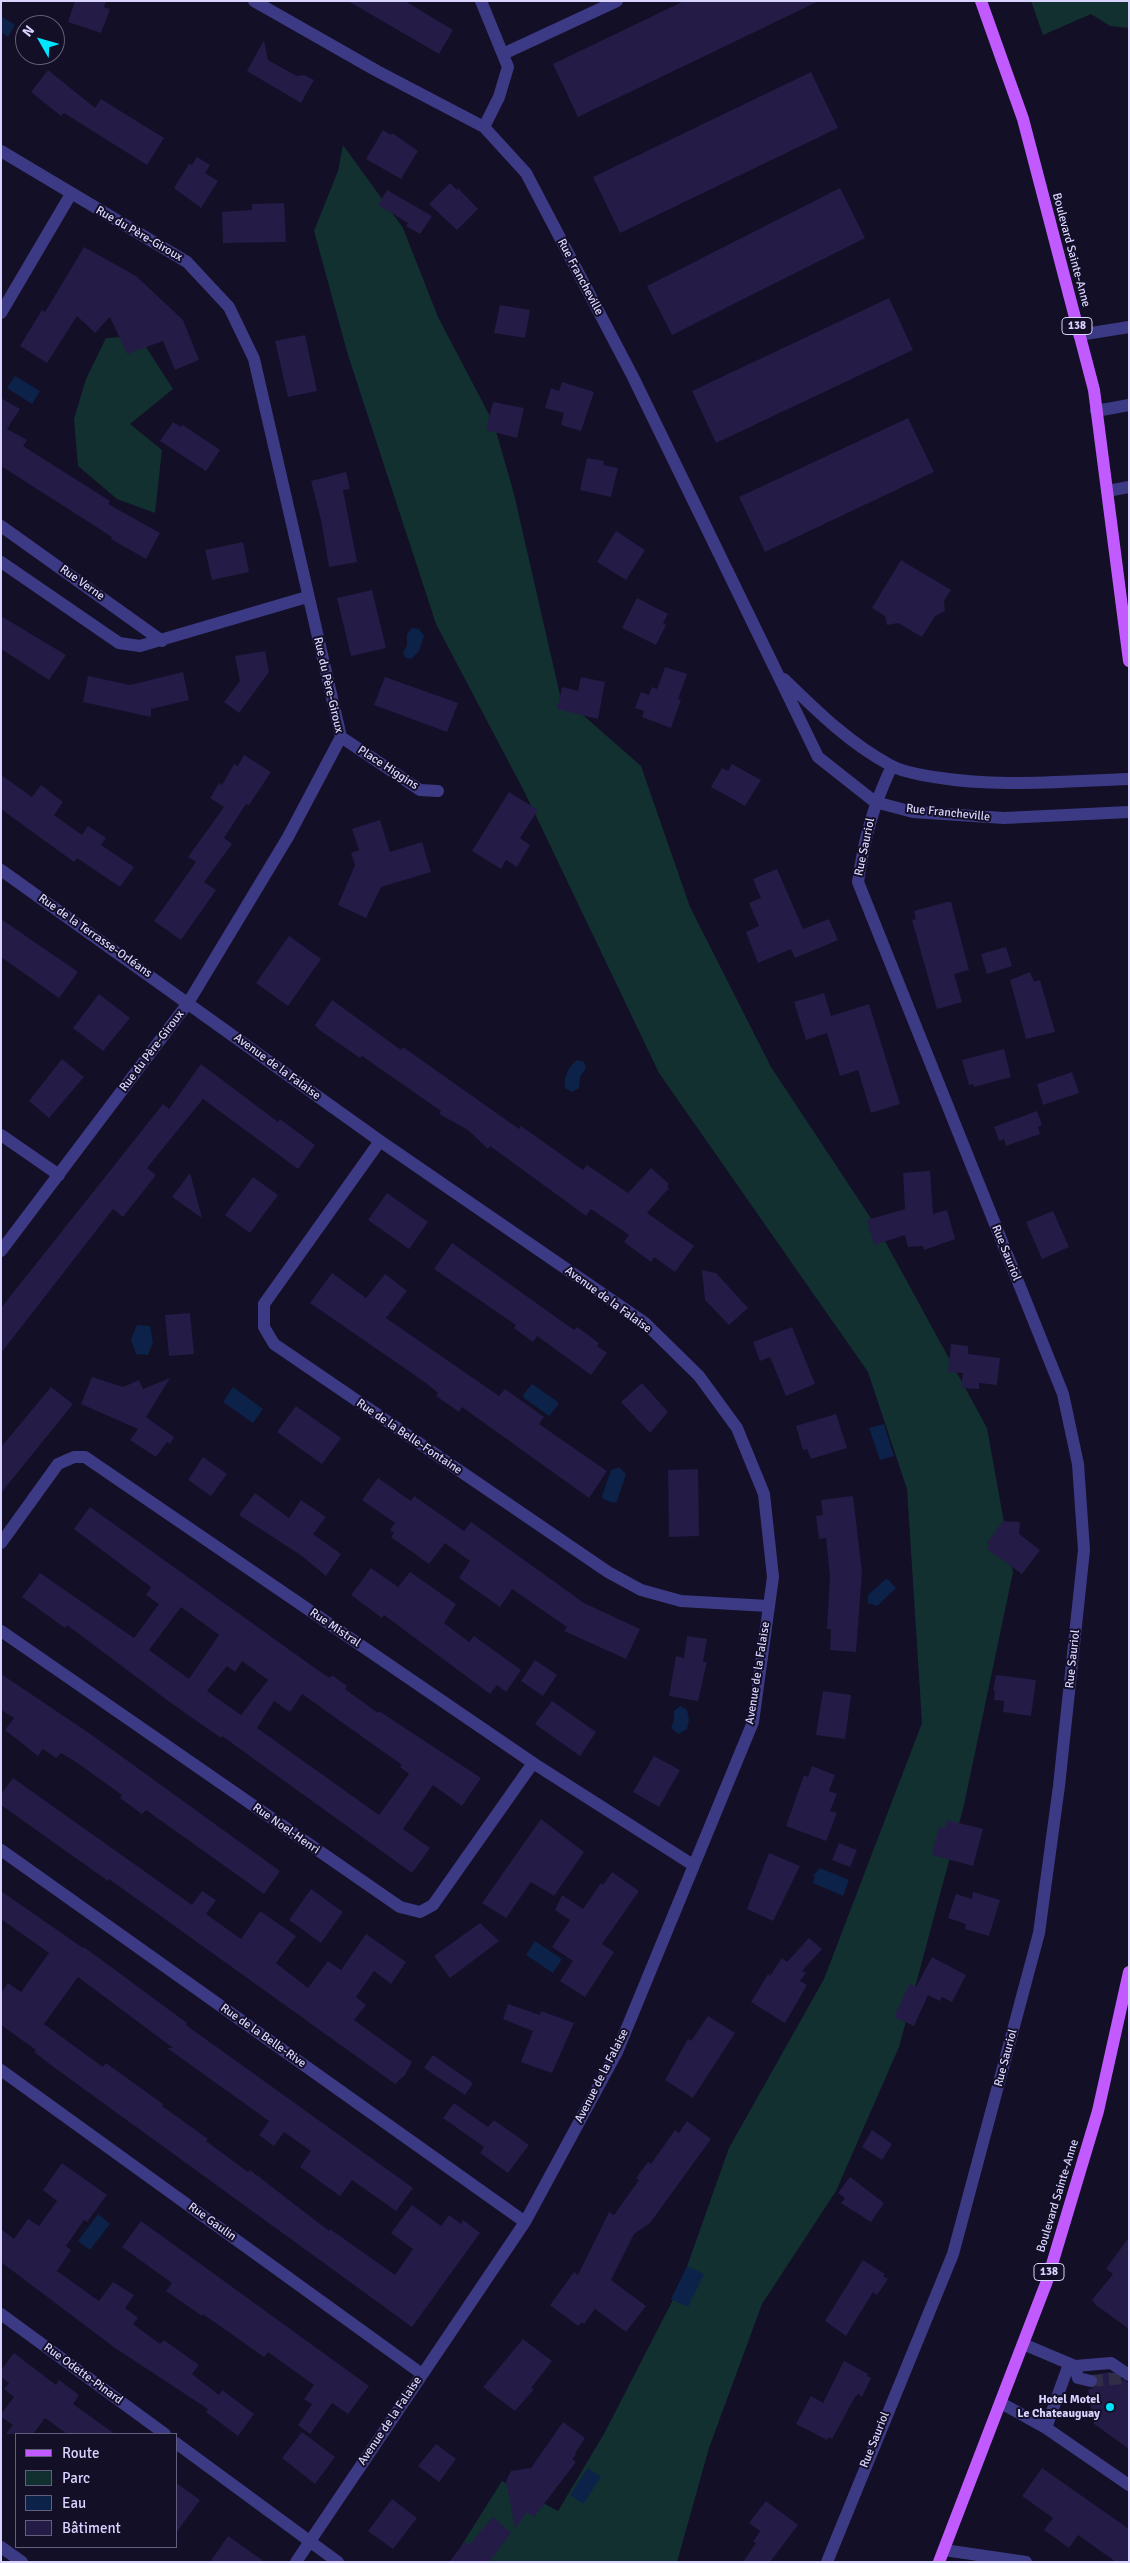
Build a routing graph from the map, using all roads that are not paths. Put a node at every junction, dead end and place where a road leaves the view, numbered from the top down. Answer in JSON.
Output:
{"nodes":[{"id":1,"x":254,"y":1,"type":"edge"},
{"id":2,"x":481,"y":1,"type":"edge"},
{"id":3,"x":617,"y":1,"type":"edge"},
{"id":4,"x":981,"y":1,"type":"edge"},
{"id":5,"x":504,"y":54,"type":"junction"},
{"id":6,"x":484,"y":127,"type":"junction"},
{"id":7,"x":1,"y":151,"type":"edge"},
{"id":8,"x":71,"y":194,"type":"junction"},
{"id":9,"x":1,"y":313,"type":"edge"},
{"id":10,"x":1129,"y":328,"type":"edge"},
{"id":11,"x":1079,"y":335,"type":"junction"},
{"id":12,"x":1129,"y":406,"type":"edge"},
{"id":13,"x":1096,"y":411,"type":"junction"},
{"id":14,"x":1129,"y":487,"type":"edge"},
{"id":15,"x":1107,"y":491,"type":"junction"},
{"id":16,"x":1,"y":526,"type":"edge"},
{"id":17,"x":1,"y":562,"type":"edge"},
{"id":18,"x":307,"y":596,"type":"junction"},
{"id":19,"x":162,"y":641,"type":"junction"},
{"id":20,"x":1129,"y":661,"type":"edge"},
{"id":21,"x":776,"y":672,"type":"junction"},
{"id":22,"x":341,"y":737,"type":"junction"},
{"id":23,"x":892,"y":766,"type":"junction"},
{"id":24,"x":1129,"y":780,"type":"edge"},
{"id":25,"x":438,"y":791,"type":"dead end"},
{"id":26,"x":875,"y":802,"type":"junction"},
{"id":27,"x":1129,"y":812,"type":"edge"},
{"id":28,"x":1,"y":870,"type":"edge"},
{"id":29,"x":188,"y":1003,"type":"junction"},
{"id":30,"x":1,"y":1135,"type":"edge"},
{"id":31,"x":380,"y":1141,"type":"junction"},
{"id":32,"x":59,"y":1175,"type":"junction"},
{"id":33,"x":1,"y":1251,"type":"edge"},
{"id":34,"x":1,"y":1543,"type":"edge"},
{"id":35,"x":768,"y":1606,"type":"junction"},
{"id":36,"x":1,"y":1631,"type":"edge"},
{"id":37,"x":533,"y":1763,"type":"junction"},
{"id":38,"x":1,"y":1850,"type":"edge"},
{"id":39,"x":693,"y":1865,"type":"junction"},
{"id":40,"x":1129,"y":1972,"type":"edge"},
{"id":41,"x":1,"y":2070,"type":"edge"},
{"id":42,"x":524,"y":2222,"type":"junction"},
{"id":43,"x":1,"y":2314,"type":"edge"},
{"id":44,"x":1023,"y":2344,"type":"junction"},
{"id":45,"x":1072,"y":2365,"type":"junction"},
{"id":46,"x":422,"y":2374,"type":"junction"},
{"id":47,"x":1127,"y":2376,"type":"edge"},
{"id":48,"x":1091,"y":2381,"type":"tunnel mouth"},
{"id":49,"x":1001,"y":2403,"type":"junction"},
{"id":50,"x":1046,"y":2428,"type":"junction"},
{"id":51,"x":164,"y":2433,"type":"edge"},
{"id":52,"x":178,"y":2444,"type":"edge"},
{"id":53,"x":1129,"y":2486,"type":"edge"},
{"id":54,"x":310,"y":2541,"type":"junction"},
{"id":55,"x":1,"y":2547,"type":"edge"},
{"id":56,"x":941,"y":2556,"type":"edge"},
{"id":57,"x":22,"y":2562,"type":"edge"},
{"id":58,"x":296,"y":2562,"type":"edge"},
{"id":59,"x":338,"y":2562,"type":"edge"},
{"id":60,"x":827,"y":2562,"type":"edge"},
{"id":61,"x":1026,"y":2562,"type":"edge"}],
"edges":[{"from":1,"to":6,"type":"street","name":"Rue Francheville"},
{"from":2,"to":5,"type":"street"},
{"from":3,"to":5,"type":"street"},
{"from":4,"to":11,"type":"main road","name":"Boulevard Sainte-Anne","number":"138"},
{"from":5,"to":6,"type":"street"},
{"from":6,"to":21,"type":"street","name":"Rue Francheville"},
{"from":7,"to":8,"type":"street","name":"Rue du Père-Giroux"},
{"from":8,"to":9,"type":"street"},
{"from":8,"to":18,"type":"street","name":"Rue du Père-Giroux"},
{"from":10,"to":11,"type":"street"},
{"from":11,"to":13,"type":"main road","name":"Boulevard Sainte-Anne","number":"138"},
{"from":12,"to":13,"type":"street"},
{"from":13,"to":15,"type":"main road","name":"Boulevard Sainte-Anne","number":"138"},
{"from":14,"to":15,"type":"street"},
{"from":15,"to":20,"type":"main road","name":"Boulevard Sainte-Anne","number":"138"},
{"from":16,"to":19,"type":"street","name":"Rue Verne"},
{"from":17,"to":19,"type":"street"},
{"from":18,"to":19,"type":"street"},
{"from":18,"to":22,"type":"street","name":"Rue du Père-Giroux"},
{"from":21,"to":23,"type":"street","name":"Rue Francheville"},
{"from":21,"to":26,"type":"street","name":"Rue Francheville"},
{"from":22,"to":25,"type":"street","name":"Place Higgins"},
{"from":22,"to":29,"type":"street","name":"Rue du Père-Giroux"},
{"from":23,"to":24,"type":"street","name":"Rue Francheville"},
{"from":23,"to":26,"type":"street","name":"Rue Sauriol"},
{"from":26,"to":27,"type":"street","name":"Rue Francheville"},
{"from":26,"to":60,"type":"street","name":"Rue Sauriol"},
{"from":28,"to":29,"type":"street","name":"Rue de la Terrasse-Orléans"},
{"from":29,"to":31,"type":"street","name":"Avenue de la Falaise"},
{"from":29,"to":32,"type":"street","name":"Rue du Père-Giroux"},
{"from":30,"to":32,"type":"street"},
{"from":31,"to":35,"type":"street","name":"Avenue de la Falaise"},
{"from":31,"to":35,"type":"street","name":"Rue de la Belle-Fontaine"},
{"from":32,"to":33,"type":"street","name":"Rue du Père-Giroux"},
{"from":34,"to":37,"type":"street","name":"Rue Mistral"},
{"from":35,"to":39,"type":"street","name":"Avenue de la Falaise"},
{"from":36,"to":37,"type":"street","name":"Rue Noel-Henri"},
{"from":37,"to":39,"type":"street","name":"Rue Mistral"},
{"from":38,"to":42,"type":"street","name":"Rue de la Belle-Rive"},
{"from":39,"to":42,"type":"street","name":"Avenue de la Falaise"},
{"from":40,"to":44,"type":"main road","name":"Boulevard Sainte-Anne","number":"138"},
{"from":41,"to":46,"type":"street","name":"Rue Gaulin"},
{"from":42,"to":46,"type":"street","name":"Avenue de la Falaise"},
{"from":43,"to":51,"type":"street","name":"Rue Odette-Pinard"},
{"from":44,"to":45,"type":"street"},
{"from":44,"to":49,"type":"main road","name":"Boulevard Sainte-Anne","number":"138"},
{"from":45,"to":47,"type":"street"},
{"from":45,"to":48,"type":"street"},
{"from":45,"to":50,"type":"street"},
{"from":46,"to":54,"type":"street","name":"Avenue de la Falaise"},
{"from":49,"to":50,"type":"street"},
{"from":49,"to":56,"type":"main road","name":"Boulevard Sainte-Anne","number":"138"},
{"from":50,"to":53,"type":"street"},
{"from":52,"to":54,"type":"street"},
{"from":54,"to":58,"type":"street","name":"Avenue de la Falaise"},
{"from":54,"to":59,"type":"street"},
{"from":55,"to":57,"type":"street"},
{"from":56,"to":61,"type":"street"}]}
